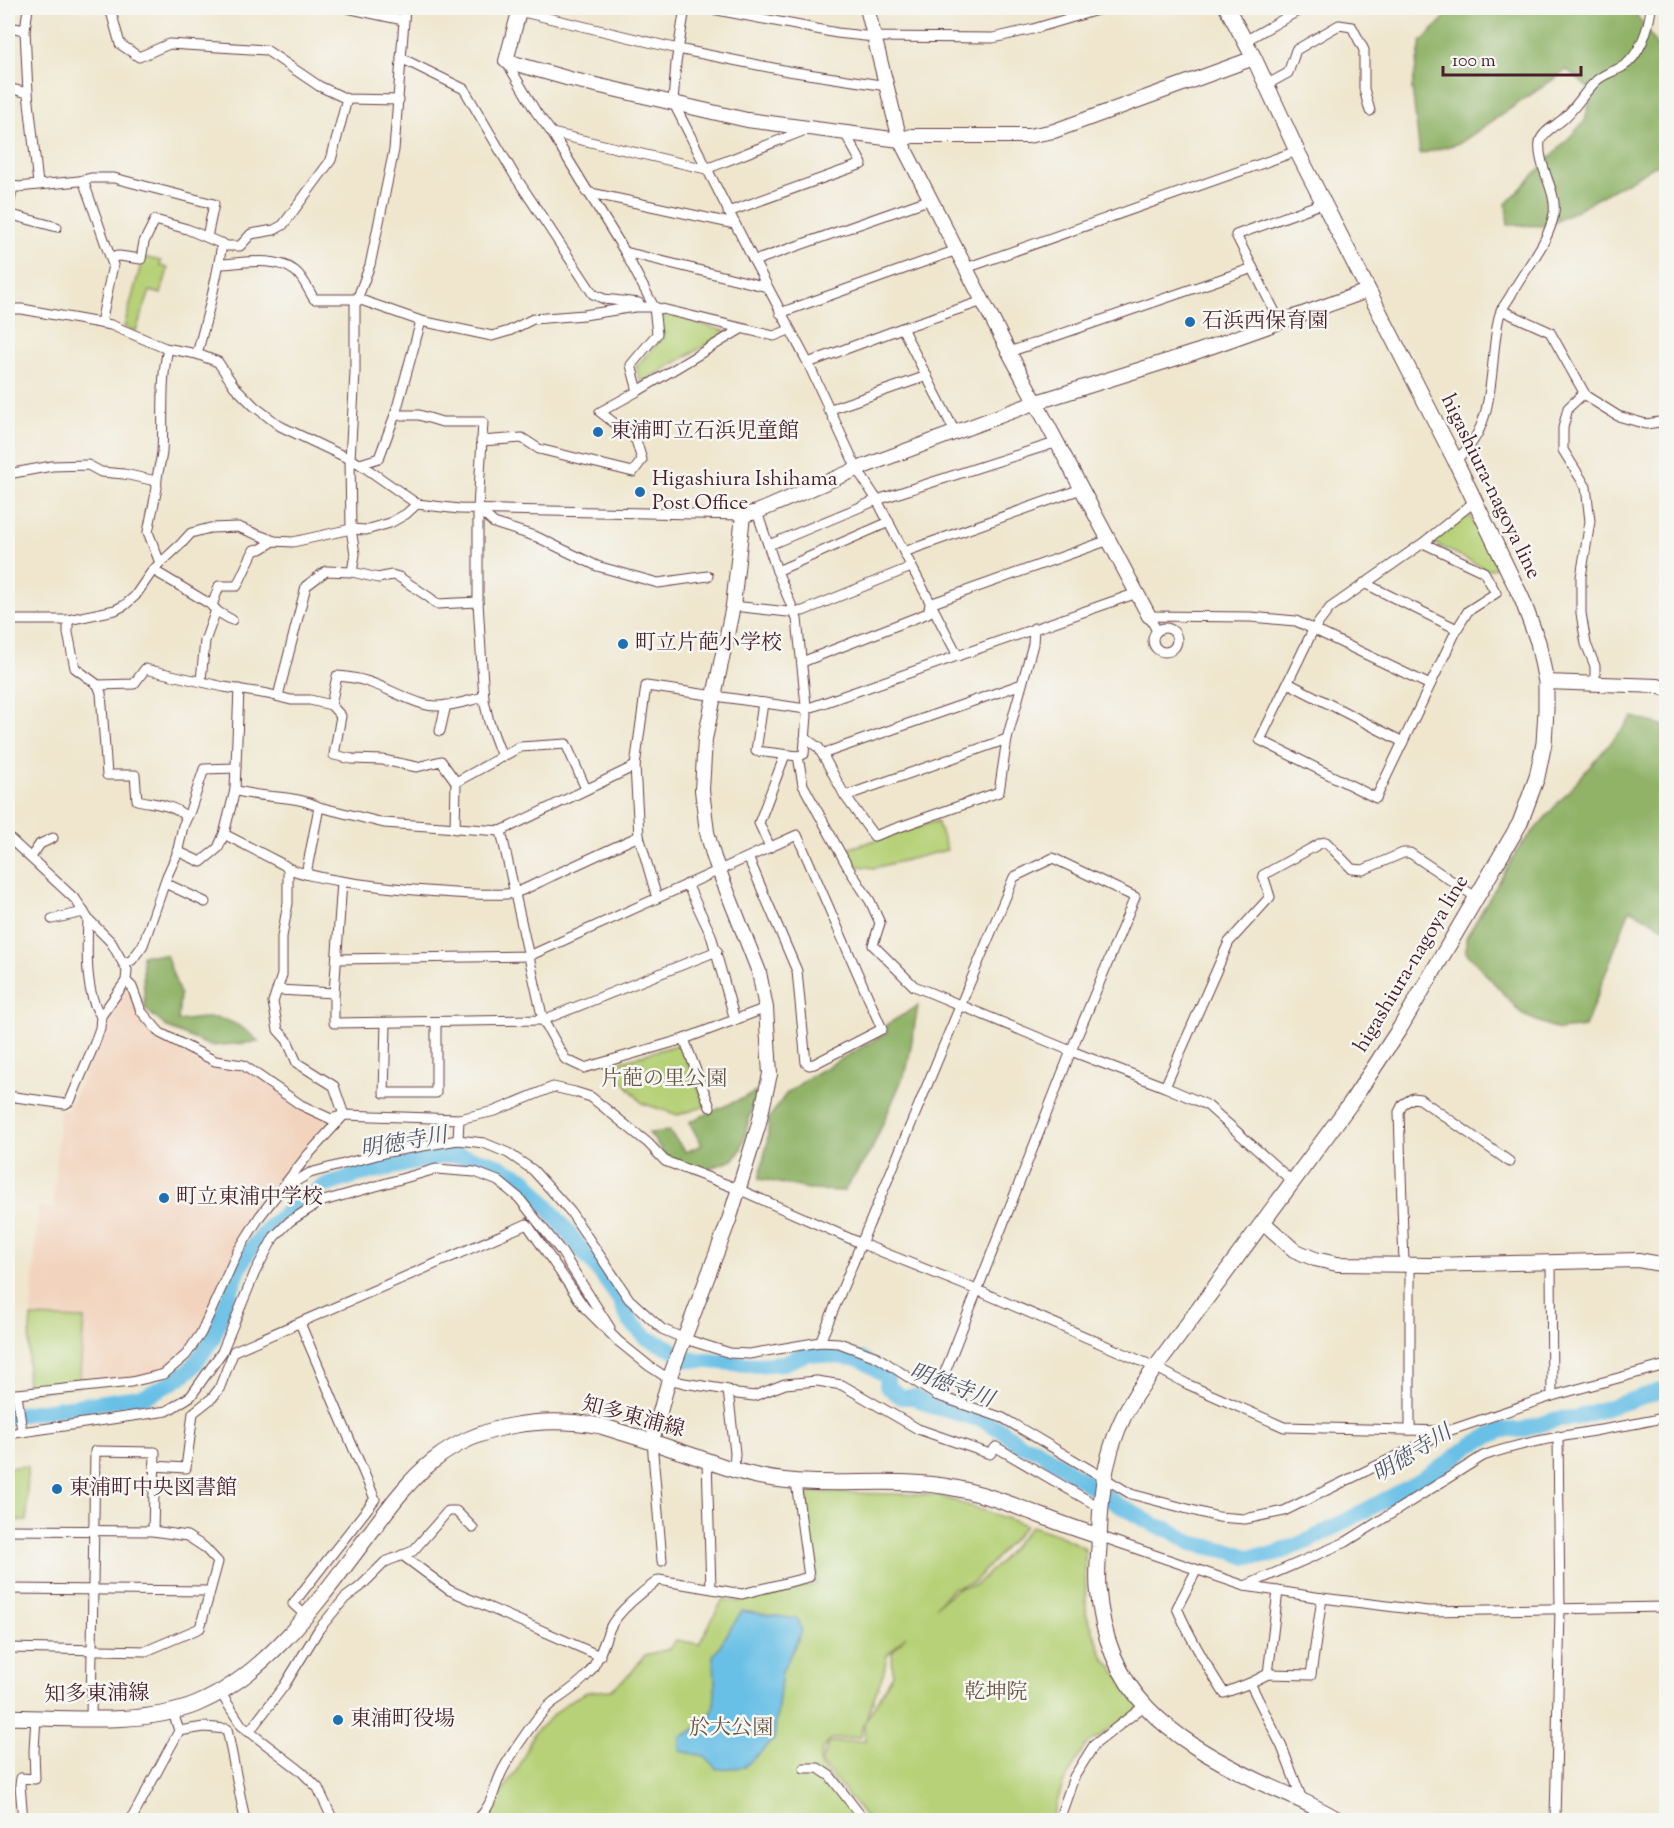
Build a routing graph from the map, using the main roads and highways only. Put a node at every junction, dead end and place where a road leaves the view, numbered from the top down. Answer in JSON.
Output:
{"nodes":[{"id":1,"x":1227,"y":8,"type":"edge"},
{"id":2,"x":1099,"y":1536,"type":"junction"},
{"id":3,"x":8,"y":1717,"type":"edge"},
{"id":4,"x":1338,"y":1821,"type":"edge"}],
"edges":[{"from":1,"to":2,"type":"main road","name":"higashiura-nagoya line"},
{"from":2,"to":3,"type":"main road","name":"知多東浦線"},
{"from":2,"to":4,"type":"main road","name":"higashiura-nagoya line"}]}
